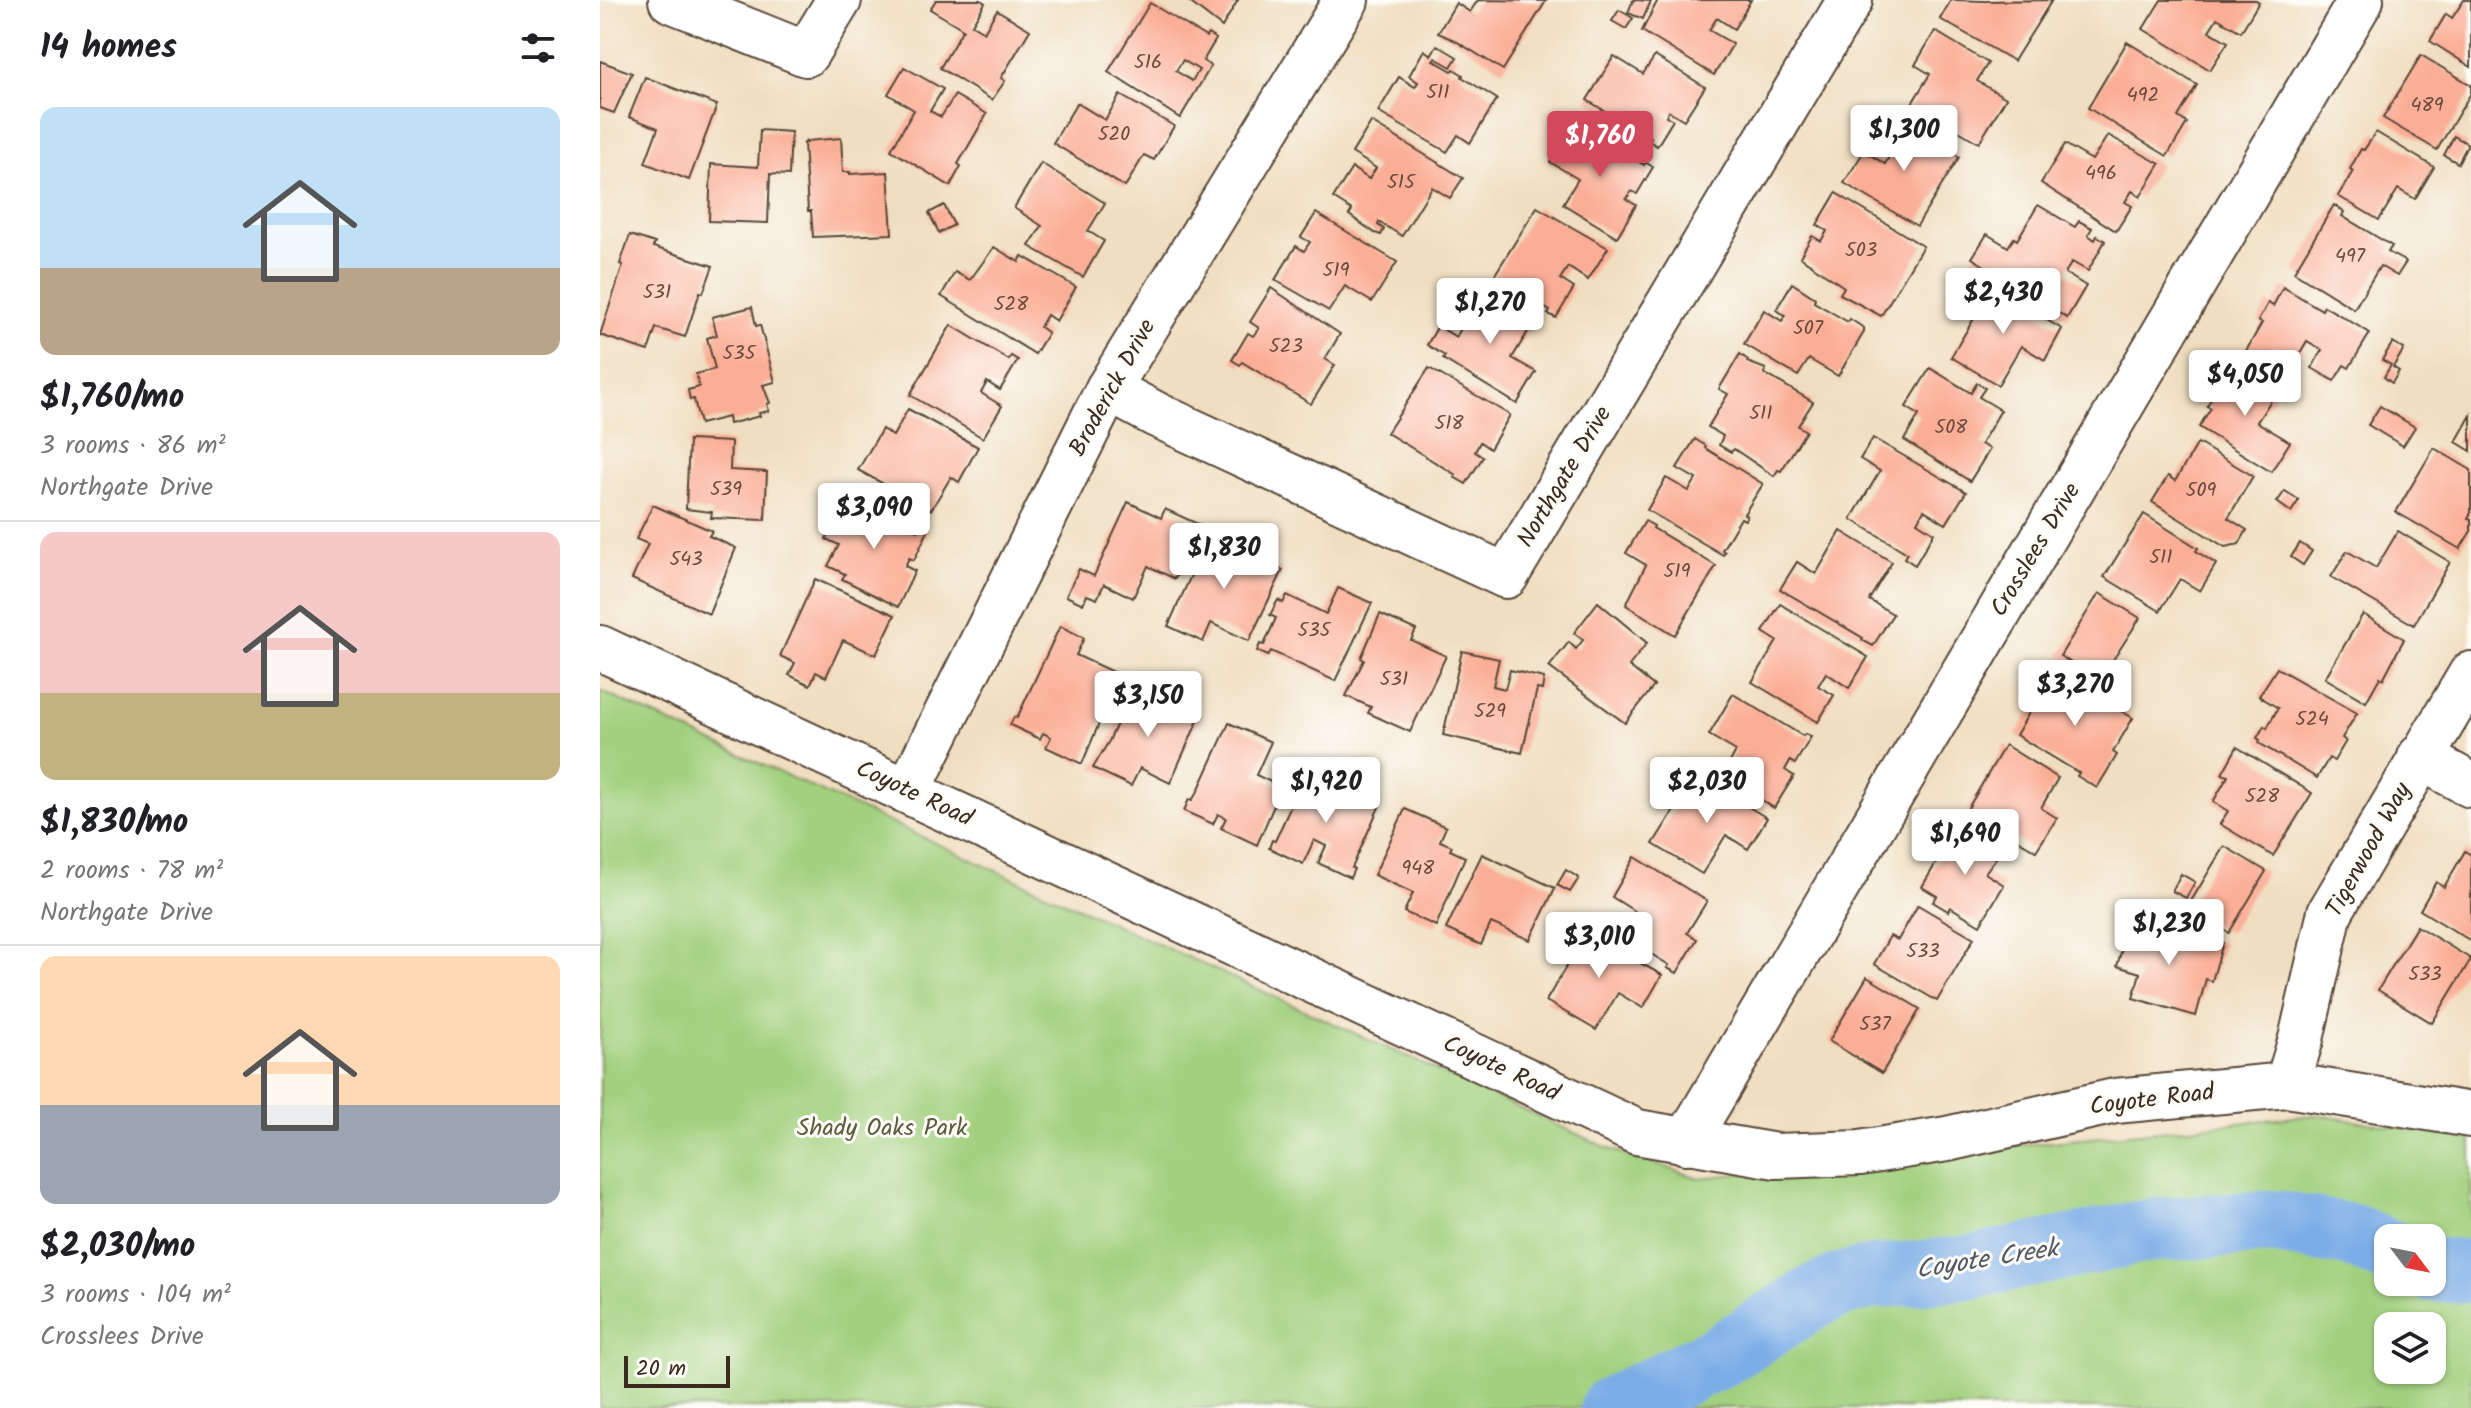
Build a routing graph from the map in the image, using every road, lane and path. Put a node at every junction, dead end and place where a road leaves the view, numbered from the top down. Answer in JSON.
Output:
{"nodes":[{"id":1,"x":671,"y":0,"type":"edge"},
{"id":2,"x":839,"y":0,"type":"edge"},
{"id":3,"x":1346,"y":0,"type":"edge"},
{"id":4,"x":1850,"y":0,"type":"edge"},
{"id":5,"x":2361,"y":0,"type":"edge"},
{"id":6,"x":1108,"y":389,"type":"junction"},
{"id":7,"x":600,"y":648,"type":"edge"},
{"id":8,"x":2471,"y":674,"type":"edge"},
{"id":9,"x":2420,"y":757,"type":"junction"},
{"id":10,"x":2471,"y":785,"type":"edge"},
{"id":11,"x":908,"y":791,"type":"junction"},
{"id":12,"x":2287,"y":1085,"type":"junction"},
{"id":13,"x":2471,"y":1115,"type":"edge"},
{"id":14,"x":1686,"y":1142,"type":"junction"}],
"edges":[{"from":1,"to":2,"type":"street"},
{"from":3,"to":6,"type":"street","name":"Broderick Drive"},
{"from":4,"to":6,"type":"street","name":"Northgate Drive"},
{"from":5,"to":14,"type":"street","name":"Crosslees Drive"},
{"from":6,"to":11,"type":"street","name":"Broderick Drive"},
{"from":7,"to":11,"type":"street","name":"Coyote Road"},
{"from":8,"to":9,"type":"street","name":"Tigerwood Way"},
{"from":9,"to":10,"type":"street"},
{"from":9,"to":12,"type":"street","name":"Tigerwood Way"},
{"from":11,"to":14,"type":"street","name":"Coyote Road"},
{"from":12,"to":13,"type":"street","name":"Coyote Road"},
{"from":12,"to":14,"type":"street","name":"Coyote Road"}]}
